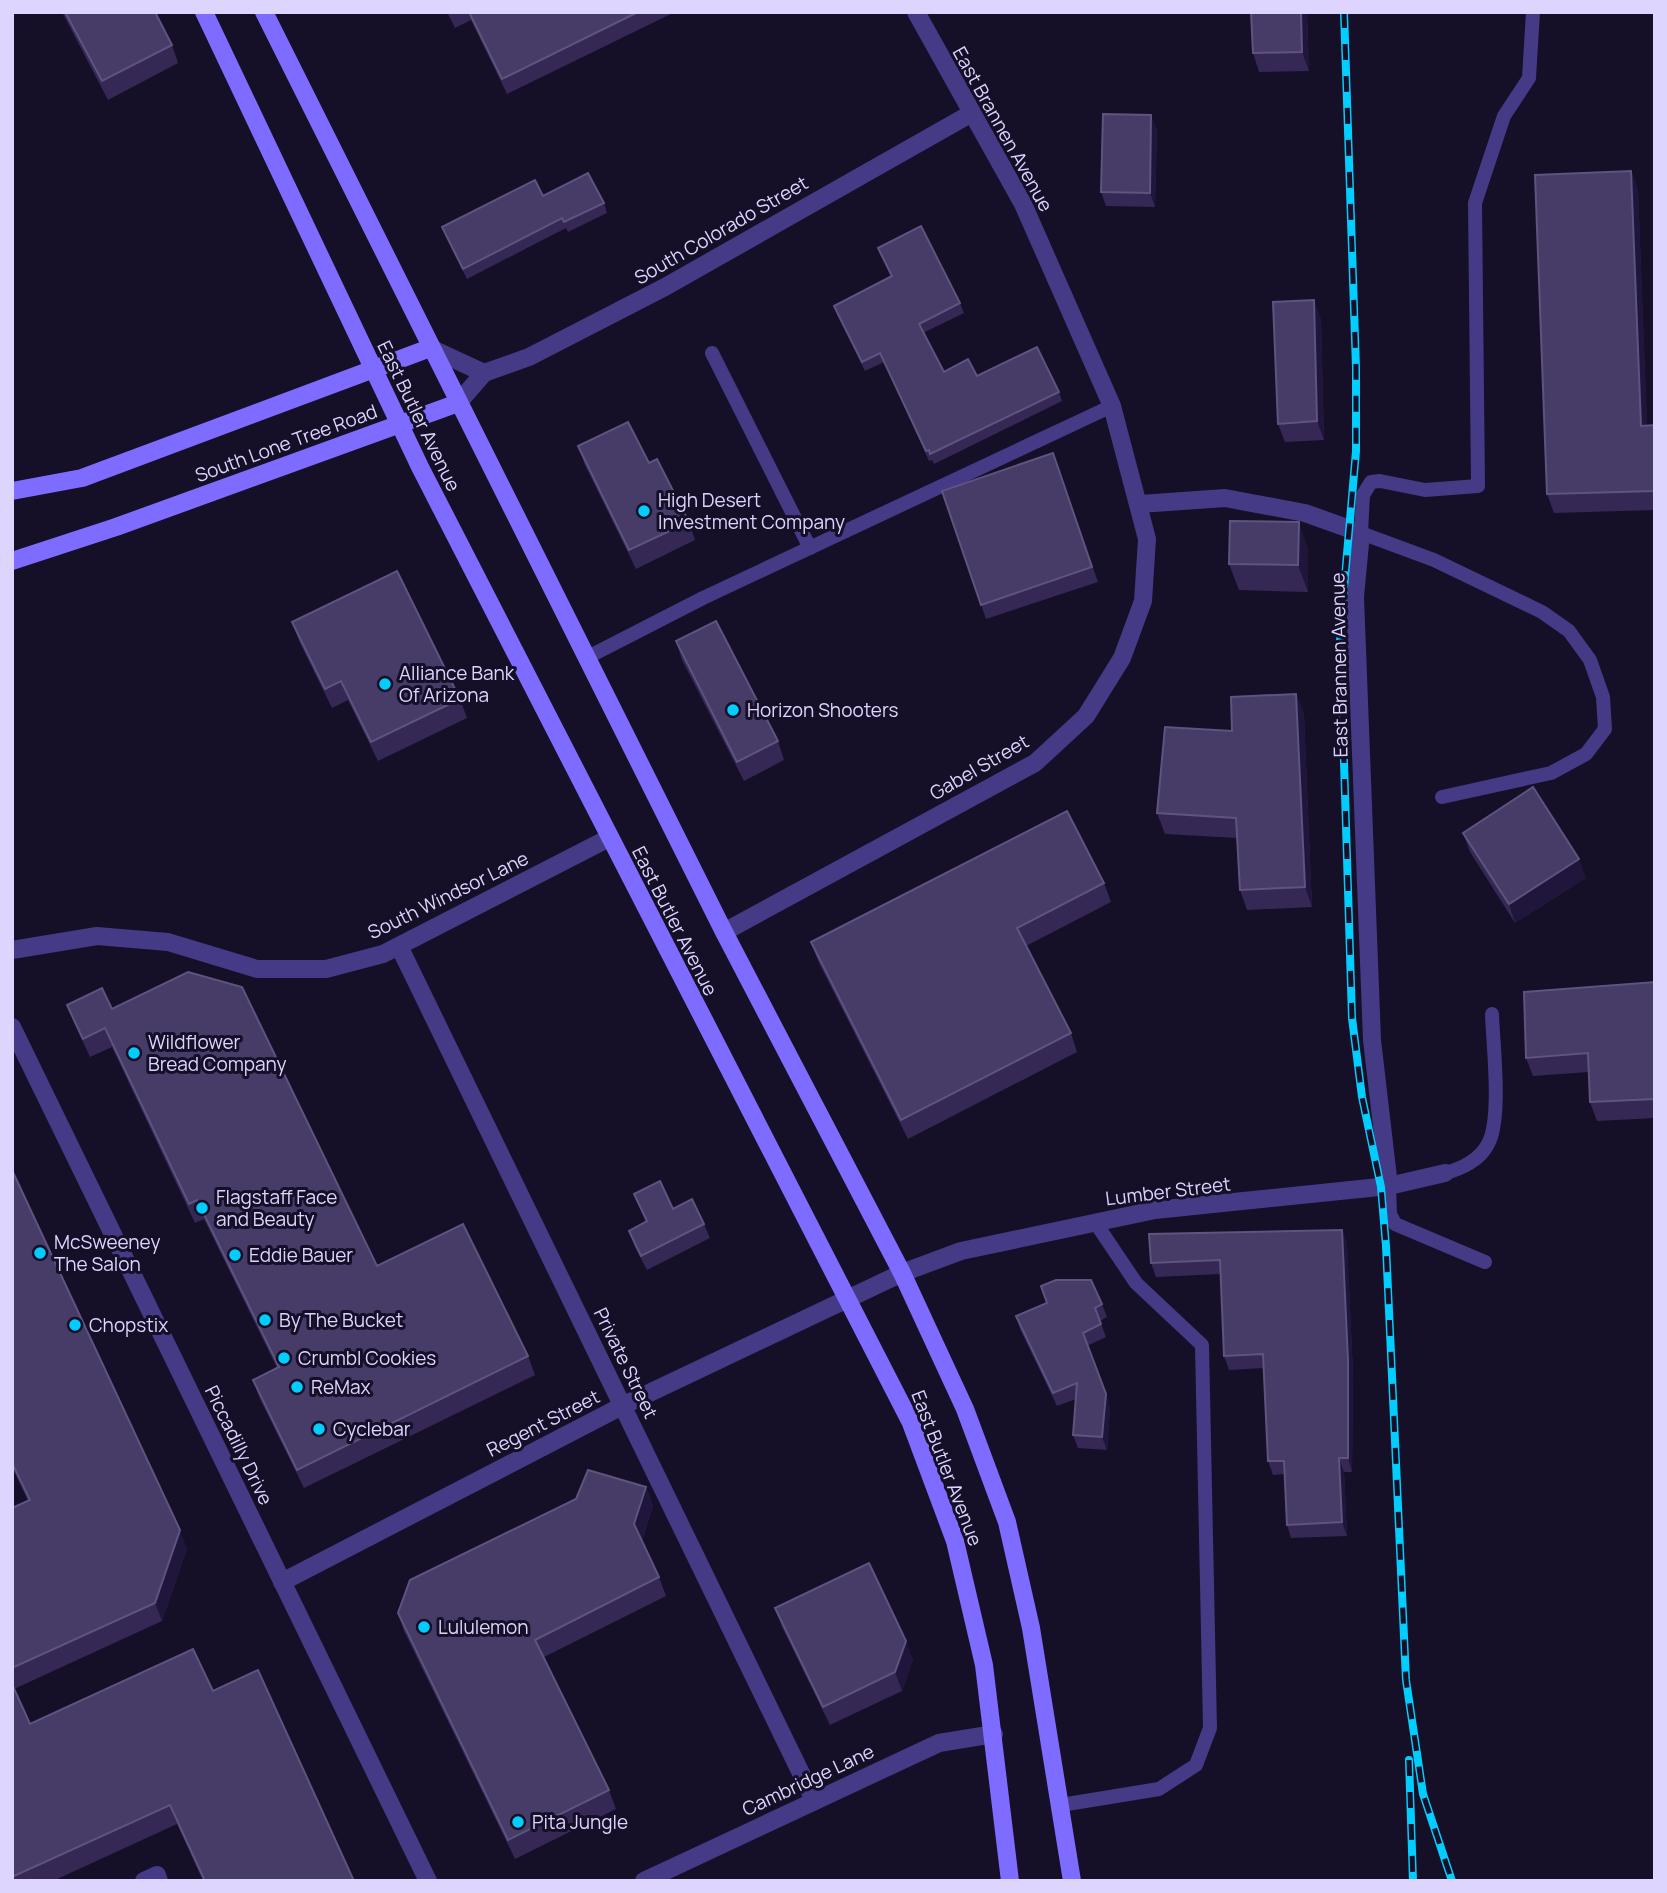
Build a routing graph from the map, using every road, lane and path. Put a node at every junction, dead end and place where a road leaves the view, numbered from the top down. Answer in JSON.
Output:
{"nodes":[{"id":1,"x":204,"y":12,"type":"edge"},
{"id":2,"x":264,"y":12,"type":"edge"},
{"id":3,"x":916,"y":12,"type":"edge"},
{"id":4,"x":1533,"y":12,"type":"edge"},
{"id":5,"x":972,"y":113,"type":"junction"},
{"id":6,"x":430,"y":348,"type":"junction"},
{"id":7,"x":712,"y":353,"type":"dead end"},
{"id":8,"x":373,"y":368,"type":"junction"},
{"id":9,"x":484,"y":373,"type":"junction"},
{"id":10,"x":458,"y":403,"type":"junction"},
{"id":11,"x":1112,"y":406,"type":"junction"},
{"id":12,"x":399,"y":425,"type":"junction"},
{"id":13,"x":12,"y":491,"type":"edge"},
{"id":14,"x":1140,"y":504,"type":"junction"},
{"id":15,"x":1361,"y":533,"type":"junction"},
{"id":16,"x":810,"y":548,"type":"junction"},
{"id":17,"x":12,"y":561,"type":"edge"},
{"id":18,"x":586,"y":657,"type":"junction"},
{"id":19,"x":1442,"y":797,"type":"dead end"},
{"id":20,"x":608,"y":838,"type":"junction"},
{"id":21,"x":723,"y":932,"type":"junction"},
{"id":22,"x":399,"y":946,"type":"junction"},
{"id":23,"x":12,"y":950,"type":"edge"},
{"id":24,"x":1492,"y":1014,"type":"dead end"},
{"id":25,"x":12,"y":1027,"type":"edge"},
{"id":26,"x":1445,"y":1173,"type":"joint"},
{"id":27,"x":1389,"y":1186,"type":"junction"},
{"id":28,"x":1095,"y":1222,"type":"junction"},
{"id":29,"x":1485,"y":1262,"type":"dead end"},
{"id":30,"x":902,"y":1273,"type":"junction"},
{"id":31,"x":847,"y":1298,"type":"junction"},
{"id":32,"x":624,"y":1405,"type":"junction"},
{"id":33,"x":282,"y":1581,"type":"junction"},
{"id":34,"x":994,"y":1734,"type":"junction"},
{"id":35,"x":814,"y":1800,"type":"junction"},
{"id":36,"x":1061,"y":1805,"type":"junction"},
{"id":37,"x":145,"y":1881,"type":"edge"},
{"id":38,"x":159,"y":1881,"type":"edge"},
{"id":39,"x":428,"y":1881,"type":"edge"},
{"id":40,"x":644,"y":1881,"type":"edge"},
{"id":41,"x":1010,"y":1881,"type":"edge"},
{"id":42,"x":1072,"y":1881,"type":"edge"}],
"edges":[{"from":1,"to":8,"type":"main road","name":"East Butler Avenue"},
{"from":2,"to":6,"type":"main road","name":"East Butler Avenue"},
{"from":3,"to":5,"type":"street","name":"East Brannen Avenue"},
{"from":4,"to":15,"type":"lane"},
{"from":5,"to":9,"type":"street","name":"South Colorado Street"},
{"from":5,"to":11,"type":"street","name":"East Brannen Avenue"},
{"from":6,"to":8,"type":"main road","name":"South Lone Tree Road"},
{"from":6,"to":9,"type":"street"},
{"from":6,"to":10,"type":"main road","name":"East Butler Avenue"},
{"from":7,"to":16,"type":"lane"},
{"from":8,"to":12,"type":"main road","name":"East Butler Avenue"},
{"from":8,"to":13,"type":"main road","name":"South Lone Tree Road"},
{"from":9,"to":10,"type":"street","name":"South Lone Tree Road"},
{"from":10,"to":12,"type":"main road","name":"South Lone Tree Road"},
{"from":10,"to":18,"type":"main road","name":"East Butler Avenue"},
{"from":11,"to":14,"type":"street","name":"East Brannen Avenue"},
{"from":11,"to":16,"type":"lane"},
{"from":12,"to":17,"type":"main road","name":"South Lone Tree Road"},
{"from":12,"to":20,"type":"main road","name":"East Butler Avenue"},
{"from":14,"to":15,"type":"street"},
{"from":14,"to":21,"type":"street","name":"Gabel Street"},
{"from":15,"to":19,"type":"lane"},
{"from":15,"to":27,"type":"street","name":"East Brannen Avenue"},
{"from":16,"to":18,"type":"lane"},
{"from":18,"to":21,"type":"main road","name":"East Butler Avenue"},
{"from":20,"to":22,"type":"street","name":"South Windsor Lane"},
{"from":20,"to":31,"type":"main road","name":"East Butler Avenue"},
{"from":21,"to":30,"type":"main road","name":"East Butler Avenue"},
{"from":22,"to":23,"type":"street","name":"South Windsor Lane"},
{"from":22,"to":32,"type":"street","name":"Private Street"},
{"from":24,"to":26,"type":"lane"},
{"from":25,"to":33,"type":"street","name":"Piccadilly Drive"},
{"from":26,"to":27,"type":"street","name":"Lumber Street"},
{"from":27,"to":28,"type":"street","name":"Lumber Street"},
{"from":27,"to":29,"type":"lane"},
{"from":28,"to":30,"type":"street","name":"Lumber Street"},
{"from":28,"to":36,"type":"lane"},
{"from":30,"to":31,"type":"street","name":"Regent Street"},
{"from":30,"to":36,"type":"main road","name":"East Butler Avenue"},
{"from":31,"to":32,"type":"street","name":"Regent Street"},
{"from":31,"to":34,"type":"main road","name":"East Butler Avenue"},
{"from":32,"to":33,"type":"street","name":"Regent Street"},
{"from":32,"to":35,"type":"street","name":"Private Street"},
{"from":33,"to":39,"type":"street","name":"Piccadilly Drive"},
{"from":34,"to":35,"type":"street","name":"Cambridge Lane"},
{"from":34,"to":41,"type":"main road","name":"East Butler Avenue"},
{"from":35,"to":40,"type":"street","name":"Cambridge Lane"},
{"from":36,"to":42,"type":"main road","name":"East Butler Avenue"},
{"from":37,"to":38,"type":"street"}]}
